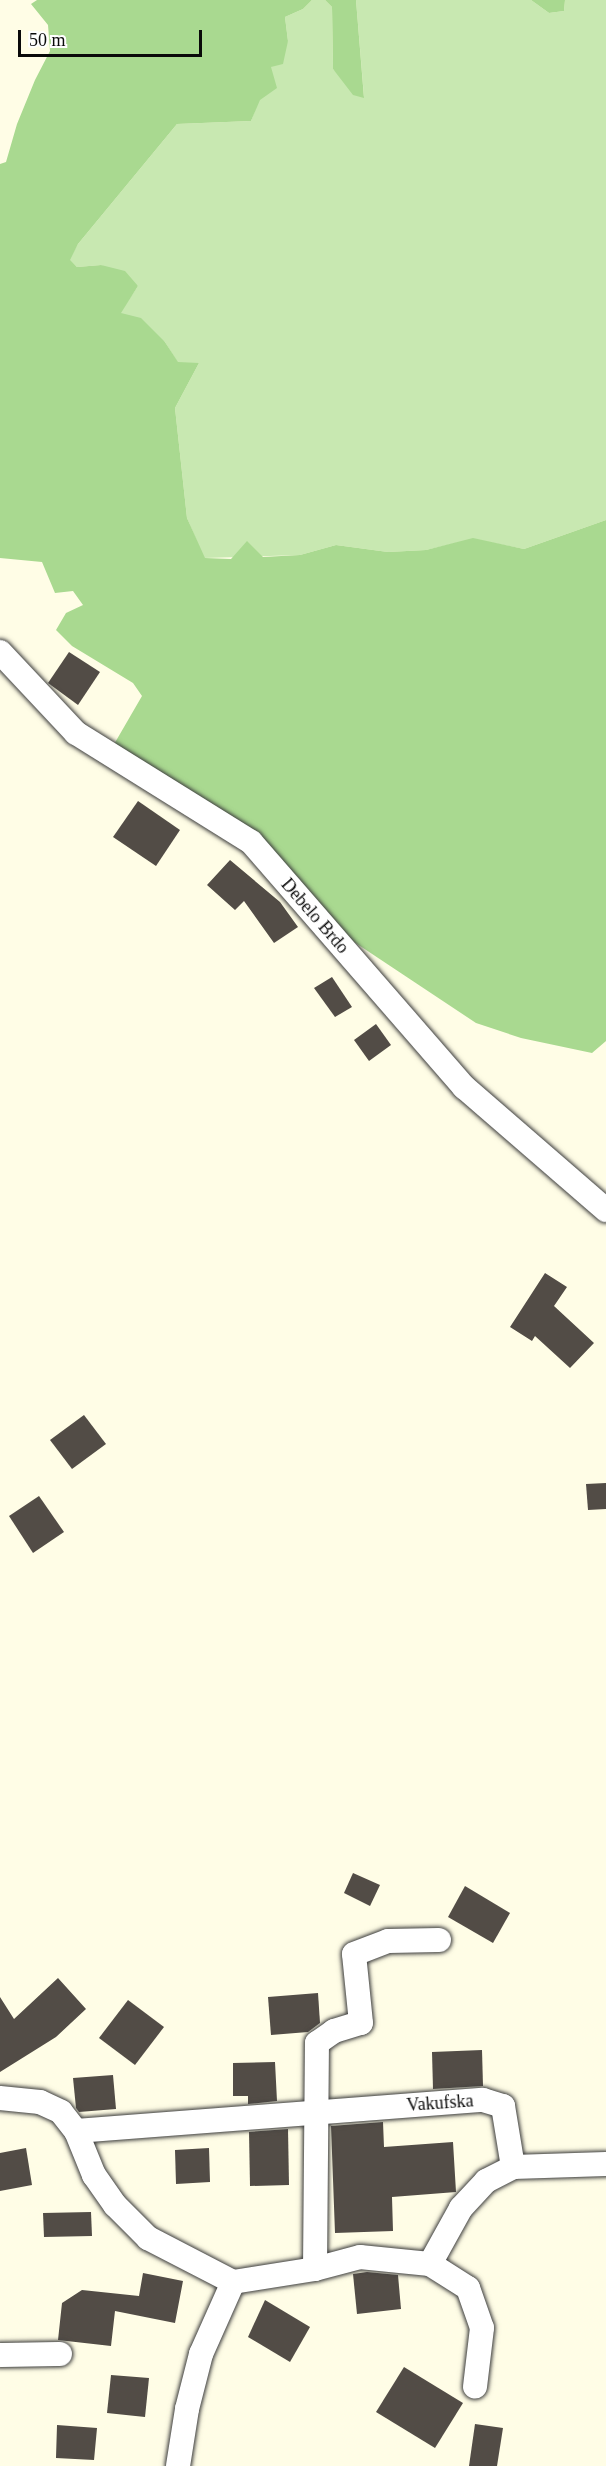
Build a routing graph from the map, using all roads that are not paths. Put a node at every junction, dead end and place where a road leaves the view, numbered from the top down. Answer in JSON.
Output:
{"nodes":[{"id":1,"x":0,"y":652,"type":"edge"},
{"id":2,"x":606,"y":1210,"type":"edge"},
{"id":3,"x":439,"y":1940,"type":"dead end"},
{"id":4,"x":0,"y":2098,"type":"edge"},
{"id":5,"x":314,"y":2112,"type":"junction"},
{"id":6,"x":76,"y":2131,"type":"junction"},
{"id":7,"x":606,"y":2164,"type":"edge"},
{"id":8,"x":513,"y":2167,"type":"junction"},
{"id":9,"x":430,"y":2264,"type":"junction"},
{"id":10,"x":315,"y":2269,"type":"junction"},
{"id":11,"x":233,"y":2283,"type":"junction"},
{"id":12,"x":60,"y":2354,"type":"dead end"},
{"id":13,"x":0,"y":2355,"type":"edge"},
{"id":14,"x":475,"y":2387,"type":"dead end"},
{"id":15,"x":178,"y":2466,"type":"edge"}],
"edges":[{"from":1,"to":2,"type":"street","name":"Debelo Brdo"},
{"from":3,"to":5,"type":"street"},
{"from":4,"to":6,"type":"street"},
{"from":5,"to":6,"type":"street","name":"Vakufska"},
{"from":5,"to":8,"type":"street","name":"Vakufska"},
{"from":5,"to":10,"type":"street"},
{"from":6,"to":11,"type":"street"},
{"from":7,"to":8,"type":"street"},
{"from":8,"to":9,"type":"street"},
{"from":9,"to":10,"type":"street"},
{"from":9,"to":14,"type":"street"},
{"from":10,"to":11,"type":"street"},
{"from":11,"to":15,"type":"street"},
{"from":12,"to":13,"type":"street"}]}
